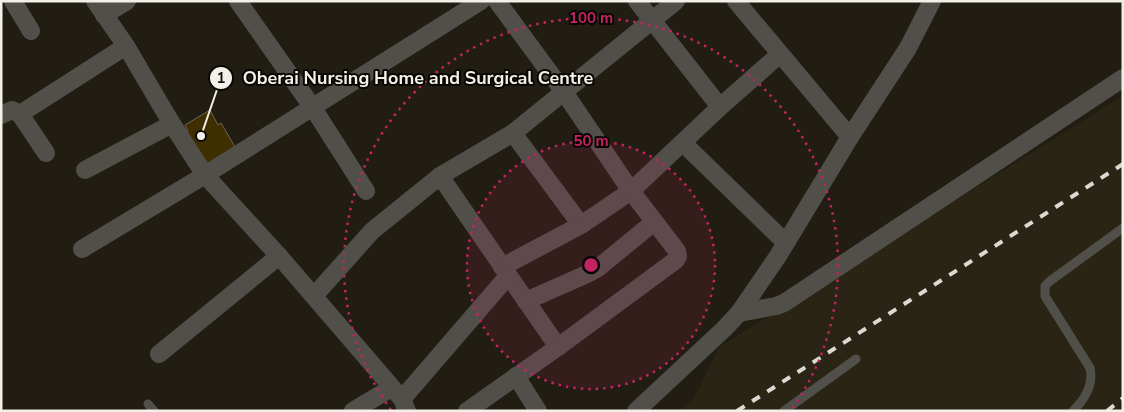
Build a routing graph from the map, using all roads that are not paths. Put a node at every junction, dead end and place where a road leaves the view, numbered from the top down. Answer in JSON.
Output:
{"nodes":[{"id":1,"x":13,"y":1,"type":"edge"},
{"id":2,"x":127,"y":1,"type":"edge"},
{"id":3,"x":238,"y":1,"type":"edge"},
{"id":4,"x":481,"y":1,"type":"edge"},
{"id":5,"x":497,"y":1,"type":"edge"},
{"id":6,"x":637,"y":1,"type":"edge"},
{"id":7,"x":676,"y":1,"type":"edge"},
{"id":8,"x":736,"y":1,"type":"edge"},
{"id":9,"x":932,"y":1,"type":"edge"},
{"id":10,"x":99,"y":8,"type":"edge"},
{"id":11,"x":652,"y":21,"type":"junction"},
{"id":12,"x":31,"y":30,"type":"dead end"},
{"id":13,"x":126,"y":46,"type":"junction"},
{"id":14,"x":780,"y":54,"type":"junction"},
{"id":15,"x":1123,"y":78,"type":"edge"},
{"id":16,"x":564,"y":92,"type":"junction"},
{"id":17,"x":720,"y":107,"type":"junction"},
{"id":18,"x":313,"y":108,"type":"junction"},
{"id":19,"x":20,"y":114,"type":"junction"},
{"id":20,"x":1,"y":115,"type":"edge"},
{"id":21,"x":172,"y":124,"type":"junction"},
{"id":22,"x":514,"y":133,"type":"junction"},
{"id":23,"x":850,"y":137,"type":"junction"},
{"id":24,"x":682,"y":142,"type":"junction"},
{"id":25,"x":46,"y":153,"type":"dead end"},
{"id":26,"x":85,"y":170,"type":"dead end"},
{"id":27,"x":205,"y":175,"type":"junction"},
{"id":28,"x":440,"y":176,"type":"junction"},
{"id":29,"x":366,"y":191,"type":"dead end"},
{"id":30,"x":632,"y":191,"type":"junction"},
{"id":31,"x":654,"y":222,"type":"junction"},
{"id":32,"x":580,"y":225,"type":"junction"},
{"id":33,"x":1123,"y":228,"type":"edge"},
{"id":34,"x":786,"y":243,"type":"junction"},
{"id":35,"x":82,"y":249,"type":"dead end"},
{"id":36,"x":279,"y":256,"type":"junction"},
{"id":37,"x":505,"y":271,"type":"junction"},
{"id":38,"x":314,"y":296,"type":"junction"},
{"id":39,"x":526,"y":301,"type":"junction"},
{"id":40,"x":738,"y":313,"type":"junction"},
{"id":41,"x":558,"y":347,"type":"junction"},
{"id":42,"x":159,"y":354,"type":"dead end"},
{"id":43,"x":856,"y":359,"type":"dead end"},
{"id":44,"x":516,"y":376,"type":"junction"},
{"id":45,"x":400,"y":399,"type":"edge"},
{"id":46,"x":353,"y":411,"type":"edge"},
{"id":47,"x":467,"y":411,"type":"edge"},
{"id":48,"x":538,"y":411,"type":"edge"},
{"id":49,"x":636,"y":411,"type":"edge"},
{"id":50,"x":784,"y":411,"type":"edge"},
{"id":51,"x":1073,"y":411,"type":"edge"}],
"edges":[{"from":1,"to":12,"type":"street"},
{"from":2,"to":10,"type":"street"},
{"from":3,"to":18,"type":"street"},
{"from":4,"to":18,"type":"street"},
{"from":5,"to":16,"type":"street"},
{"from":6,"to":11,"type":"street"},
{"from":7,"to":11,"type":"street"},
{"from":8,"to":14,"type":"street"},
{"from":9,"to":23,"type":"street"},
{"from":10,"to":13,"type":"street"},
{"from":11,"to":16,"type":"street"},
{"from":11,"to":17,"type":"street"},
{"from":13,"to":19,"type":"street"},
{"from":13,"to":21,"type":"street"},
{"from":14,"to":17,"type":"street"},
{"from":14,"to":23,"type":"street"},
{"from":15,"to":40,"type":"street"},
{"from":16,"to":22,"type":"street"},
{"from":16,"to":30,"type":"street"},
{"from":17,"to":24,"type":"street"},
{"from":18,"to":27,"type":"street"},
{"from":18,"to":29,"type":"street"},
{"from":19,"to":20,"type":"street"},
{"from":19,"to":25,"type":"street"},
{"from":21,"to":26,"type":"street"},
{"from":21,"to":27,"type":"street"},
{"from":22,"to":28,"type":"street"},
{"from":22,"to":32,"type":"street"},
{"from":23,"to":34,"type":"street"},
{"from":24,"to":30,"type":"street"},
{"from":24,"to":34,"type":"street"},
{"from":27,"to":35,"type":"street"},
{"from":27,"to":36,"type":"street"},
{"from":28,"to":37,"type":"street"},
{"from":28,"to":38,"type":"street"},
{"from":30,"to":31,"type":"street"},
{"from":30,"to":32,"type":"street"},
{"from":31,"to":39,"type":"street"},
{"from":31,"to":41,"type":"street"},
{"from":32,"to":37,"type":"street"},
{"from":33,"to":51,"type":"lane"},
{"from":34,"to":40,"type":"street"},
{"from":36,"to":38,"type":"street"},
{"from":36,"to":42,"type":"street"},
{"from":37,"to":39,"type":"street"},
{"from":37,"to":45,"type":"street"},
{"from":38,"to":45,"type":"street"},
{"from":39,"to":41,"type":"street"},
{"from":40,"to":49,"type":"street"},
{"from":41,"to":44,"type":"street"},
{"from":43,"to":50,"type":"lane"},
{"from":44,"to":47,"type":"street"},
{"from":44,"to":48,"type":"street"},
{"from":45,"to":46,"type":"street"}]}
